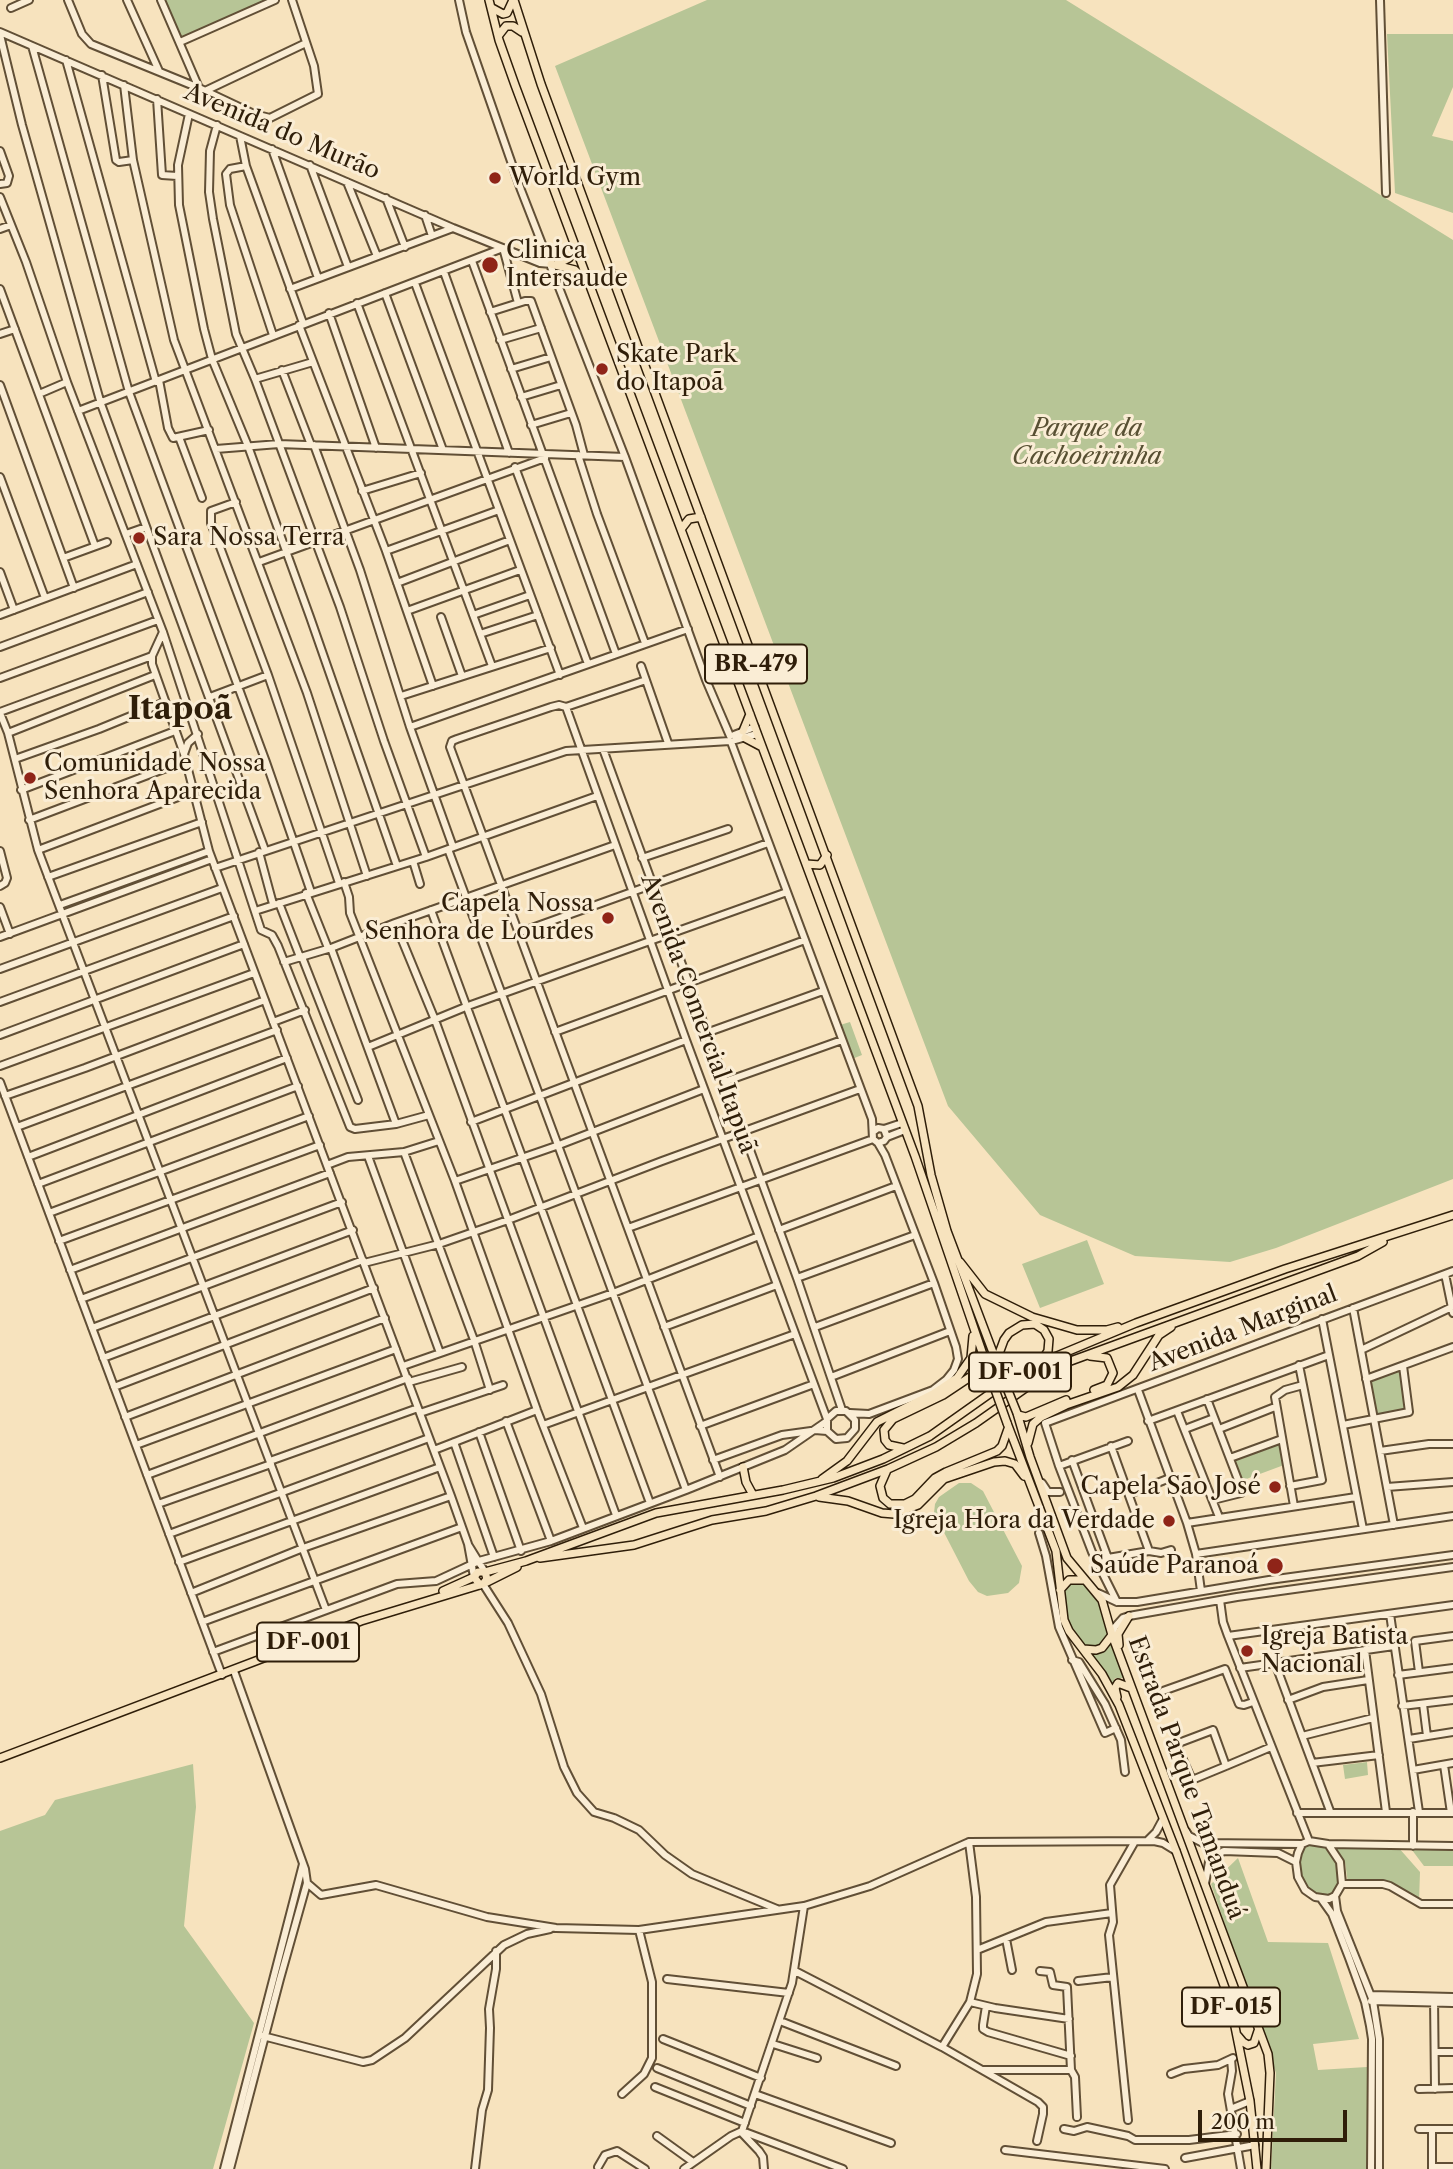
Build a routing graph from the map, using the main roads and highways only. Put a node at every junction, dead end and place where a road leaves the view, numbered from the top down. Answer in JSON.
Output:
{"nodes":[{"id":1,"x":514,"y":0,"type":"edge"},
{"id":2,"x":490,"y":4,"type":"edge"},
{"id":3,"x":523,"y":33,"type":"junction"},
{"id":4,"x":499,"y":36,"type":"junction"},
{"id":5,"x":573,"y":239,"type":"junction"},
{"id":6,"x":589,"y":284,"type":"junction"},
{"id":7,"x":701,"y":517,"type":"junction"},
{"id":8,"x":682,"y":528,"type":"junction"},
{"id":9,"x":750,"y":713,"type":"junction"},
{"id":10,"x":762,"y":747,"type":"junction"},
{"id":11,"x":827,"y":855,"type":"junction"},
{"id":12,"x":806,"y":864,"type":"junction"},
{"id":13,"x":1453,"y":1215,"type":"edge"},
{"id":14,"x":1392,"y":1236,"type":"junction"},
{"id":15,"x":954,"y":1255,"type":"junction"},
{"id":16,"x":971,"y":1318,"type":"junction"},
{"id":17,"x":1183,"y":1319,"type":"junction"},
{"id":18,"x":1136,"y":1323,"type":"junction"},
{"id":19,"x":996,"y":1360,"type":"junction"},
{"id":20,"x":1072,"y":1360,"type":"junction"},
{"id":21,"x":1041,"y":1363,"type":"junction"},
{"id":22,"x":991,"y":1379,"type":"junction"},
{"id":23,"x":1017,"y":1414,"type":"junction"},
{"id":24,"x":1008,"y":1425,"type":"junction"},
{"id":25,"x":906,"y":1448,"type":"junction"},
{"id":26,"x":1027,"y":1448,"type":"junction"},
{"id":27,"x":743,"y":1468,"type":"road end"},
{"id":28,"x":888,"y":1469,"type":"junction"},
{"id":29,"x":817,"y":1483,"type":"junction"},
{"id":30,"x":753,"y":1495,"type":"junction"},
{"id":31,"x":816,"y":1496,"type":"junction"},
{"id":32,"x":1037,"y":1498,"type":"junction"},
{"id":33,"x":530,"y":1560,"type":"junction"},
{"id":34,"x":485,"y":1572,"type":"junction"},
{"id":35,"x":474,"y":1577,"type":"junction"},
{"id":36,"x":1085,"y":1581,"type":"junction"},
{"id":37,"x":483,"y":1584,"type":"junction"},
{"id":38,"x":1057,"y":1585,"type":"junction"},
{"id":39,"x":424,"y":1601,"type":"junction"},
{"id":40,"x":1129,"y":1616,"type":"road end"},
{"id":41,"x":1112,"y":1635,"type":"junction"},
{"id":42,"x":1083,"y":1648,"type":"junction"},
{"id":43,"x":1131,"y":1687,"type":"junction"},
{"id":44,"x":1119,"y":1705,"type":"junction"},
{"id":45,"x":0,"y":1758,"type":"edge"},
{"id":46,"x":1258,"y":2029,"type":"junction"},
{"id":47,"x":1237,"y":2035,"type":"junction"},
{"id":48,"x":1257,"y":2169,"type":"edge"},
{"id":49,"x":1266,"y":2169,"type":"edge"}],
"edges":[{"from":1,"to":2,"type":"main road"},
{"from":1,"to":3,"type":"main road","number":"BR-479"},
{"from":2,"to":4,"type":"main road","number":"BR-479"},
{"from":3,"to":4,"type":"main road"},
{"from":3,"to":7,"type":"main road","number":"BR-479"},
{"from":4,"to":5,"type":"main road","number":"BR-479"},
{"from":5,"to":6,"type":"main road","number":"BR-479"},
{"from":5,"to":6,"type":"main road"},
{"from":6,"to":8,"type":"main road","number":"BR-479"},
{"from":7,"to":8,"type":"main road"},
{"from":7,"to":11,"type":"main road","number":"BR-479"},
{"from":8,"to":9,"type":"main road","number":"BR-479"},
{"from":9,"to":10,"type":"main road","number":"BR-479"},
{"from":9,"to":10,"type":"main road"},
{"from":10,"to":12,"type":"main road","number":"BR-479"},
{"from":11,"to":12,"type":"main road"},
{"from":11,"to":15,"type":"main road","number":"BR-479"},
{"from":12,"to":16,"type":"main road","number":"BR-479"},
{"from":13,"to":14,"type":"main road","number":"DF-001"},
{"from":14,"to":17,"type":"main road","number":"DF-001"},
{"from":14,"to":18,"type":"main road","number":"DF-001"},
{"from":15,"to":18,"type":"main road"},
{"from":15,"to":19,"type":"main road","number":"BR-479"},
{"from":16,"to":22,"type":"main road","name":"Estrada Parque Tamanduá","number":"BR-479"},
{"from":16,"to":29,"type":"main road"},
{"from":17,"to":20,"type":"main road","number":"DF-001"},
{"from":17,"to":26,"type":"main road"},
{"from":18,"to":21,"type":"main road","number":"DF-001"},
{"from":19,"to":21,"type":"main road"},
{"from":19,"to":23,"type":"main road","name":"Estrada Parque Tamanduá","number":"BR-479","bridge":true},
{"from":20,"to":23,"type":"main road"},
{"from":20,"to":28,"type":"main road","number":"DF-001"},
{"from":21,"to":25,"type":"main road","number":"DF-001"},
{"from":22,"to":24,"type":"main road","name":"Estrada Parque Tamanduá","bridge":true},
{"from":22,"to":25,"type":"main road"},
{"from":23,"to":26,"type":"main road","name":"Estrada Parque Tamanduá","number":"DF-015"},
{"from":24,"to":28,"type":"main road"},
{"from":24,"to":32,"type":"main road","name":"Estrada Parque Tamanduá","number":"DF-015"},
{"from":25,"to":29,"type":"main road","number":"DF-001"},
{"from":26,"to":36,"type":"main road","name":"Estrada Parque Tamanduá","number":"DF-015"},
{"from":27,"to":30,"type":"main road"},
{"from":28,"to":31,"type":"main road"},
{"from":29,"to":30,"type":"main road","number":"DF-001"},
{"from":30,"to":33,"type":"main road","number":"DF-001"},
{"from":31,"to":32,"type":"main road"},
{"from":31,"to":33,"type":"main road"},
{"from":32,"to":38,"type":"main road","name":"Estrada Parque Tamanduá","number":"DF-015"},
{"from":33,"to":34,"type":"main road","number":"DF-001"},
{"from":33,"to":37,"type":"main road","number":"DF-001"},
{"from":34,"to":35,"type":"main road","number":"DF-001"},
{"from":34,"to":37,"type":"main road"},
{"from":35,"to":37,"type":"main road"},
{"from":35,"to":39,"type":"main road","number":"DF-001"},
{"from":36,"to":38,"type":"main road"},
{"from":36,"to":41,"type":"main road","name":"Estrada Parque Tamanduá","number":"DF-015"},
{"from":37,"to":39,"type":"main road","number":"DF-001"},
{"from":38,"to":42,"type":"main road","name":"Estrada Parque Tamanduá","number":"DF-015"},
{"from":39,"to":45,"type":"main road","number":"DF-001"},
{"from":40,"to":43,"type":"main road"},
{"from":41,"to":42,"type":"main road"},
{"from":41,"to":43,"type":"main road","name":"Estrada Parque Tamanduá","number":"DF-015"},
{"from":42,"to":44,"type":"main road","name":"Estrada Parque Tamanduá","number":"DF-015"},
{"from":43,"to":44,"type":"main road"},
{"from":43,"to":46,"type":"main road","name":"Estrada Parque Tamanduá","number":"DF-015"},
{"from":44,"to":47,"type":"main road","name":"Estrada Parque Tamanduá","number":"DF-015"},
{"from":46,"to":47,"type":"main road"},
{"from":46,"to":49,"type":"main road","name":"Estrada Parque Tamanduá","number":"DF-015"},
{"from":47,"to":48,"type":"main road","name":"Estrada Parque Tamanduá","number":"DF-015"}]}
